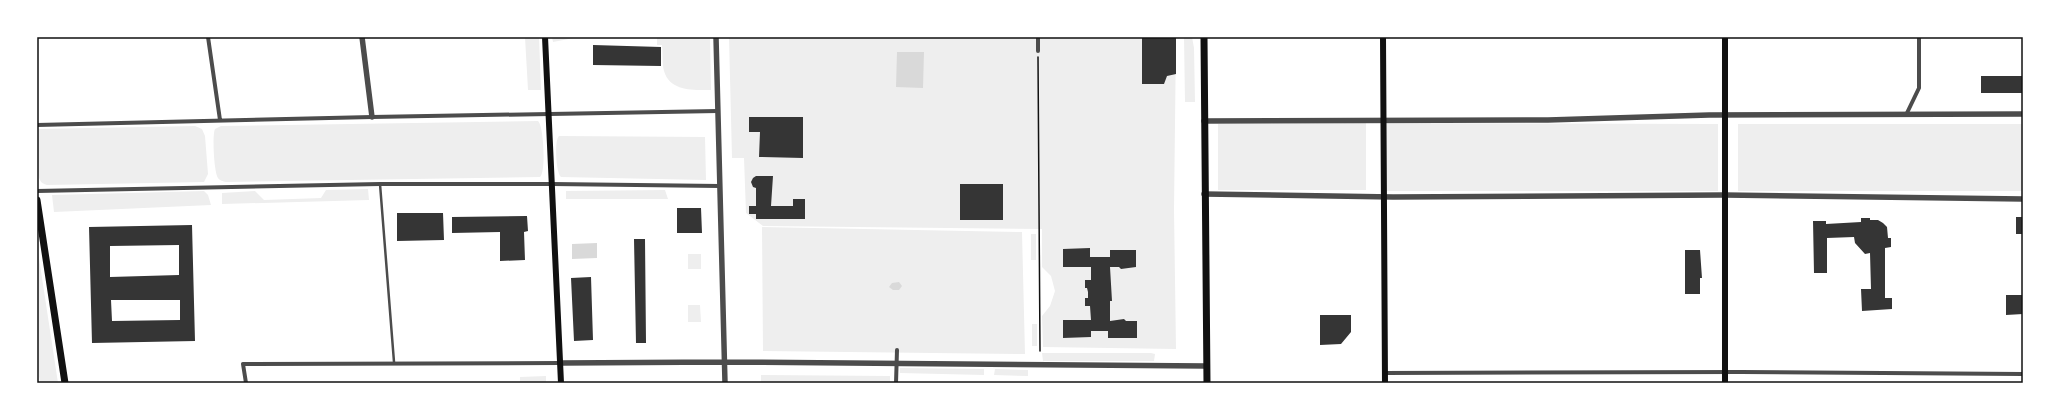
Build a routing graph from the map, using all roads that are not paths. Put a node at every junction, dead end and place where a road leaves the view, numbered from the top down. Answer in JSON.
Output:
{"nodes":[{"id":1,"x":208,"y":37,"type":"edge"},
{"id":2,"x":362,"y":37,"type":"edge"},
{"id":3,"x":545,"y":37,"type":"edge"},
{"id":4,"x":716,"y":37,"type":"edge"},
{"id":5,"x":1038,"y":37,"type":"edge"},
{"id":6,"x":1204,"y":37,"type":"edge"},
{"id":7,"x":1384,"y":37,"type":"edge"},
{"id":8,"x":1725,"y":37,"type":"edge"},
{"id":9,"x":1919,"y":37,"type":"edge"},
{"id":10,"x":1038,"y":51,"type":"road end"},
{"id":11,"x":718,"y":112,"type":"junction"},
{"id":12,"x":548,"y":114,"type":"junction"},
{"id":13,"x":2023,"y":114,"type":"edge"},
{"id":14,"x":1725,"y":115,"type":"junction"},
{"id":15,"x":1906,"y":115,"type":"junction"},
{"id":16,"x":372,"y":117,"type":"junction"},
{"id":17,"x":220,"y":120,"type":"junction"},
{"id":18,"x":1384,"y":120,"type":"junction"},
{"id":19,"x":1204,"y":121,"type":"junction"},
{"id":20,"x":37,"y":125,"type":"edge"},
{"id":21,"x":380,"y":184,"type":"junction"},
{"id":22,"x":552,"y":184,"type":"junction"},
{"id":23,"x":720,"y":186,"type":"junction"},
{"id":24,"x":37,"y":191,"type":"edge"},
{"id":25,"x":1204,"y":194,"type":"junction"},
{"id":26,"x":1724,"y":195,"type":"junction"},
{"id":27,"x":1384,"y":197,"type":"junction"},
{"id":28,"x":2023,"y":199,"type":"edge"},
{"id":29,"x":37,"y":200,"type":"edge"},
{"id":30,"x":896,"y":350,"type":"dead end"},
{"id":31,"x":394,"y":362,"type":"junction"},
{"id":32,"x":561,"y":362,"type":"junction"},
{"id":33,"x":724,"y":362,"type":"junction"},
{"id":34,"x":896,"y":363,"type":"junction"},
{"id":35,"x":1206,"y":366,"type":"junction"},
{"id":36,"x":1725,"y":372,"type":"junction"},
{"id":37,"x":1385,"y":373,"type":"junction"},
{"id":38,"x":2023,"y":374,"type":"edge"},
{"id":39,"x":65,"y":383,"type":"edge"},
{"id":40,"x":246,"y":383,"type":"edge"},
{"id":41,"x":561,"y":383,"type":"edge"},
{"id":42,"x":725,"y":383,"type":"edge"},
{"id":43,"x":896,"y":383,"type":"edge"},
{"id":44,"x":1207,"y":383,"type":"edge"},
{"id":45,"x":1385,"y":383,"type":"edge"},
{"id":46,"x":1725,"y":383,"type":"edge"}],
"edges":[{"from":1,"to":17,"type":"street"},
{"from":2,"to":16,"type":"street"},
{"from":3,"to":12,"type":"main road"},
{"from":4,"to":11,"type":"street"},
{"from":5,"to":10,"type":"street"},
{"from":6,"to":19,"type":"main road"},
{"from":7,"to":18,"type":"main road"},
{"from":8,"to":14,"type":"main road"},
{"from":9,"to":15,"type":"street"},
{"from":11,"to":12,"type":"street"},
{"from":11,"to":23,"type":"street"},
{"from":12,"to":16,"type":"street"},
{"from":12,"to":22,"type":"main road"},
{"from":13,"to":15,"type":"street"},
{"from":14,"to":15,"type":"street"},
{"from":14,"to":18,"type":"street"},
{"from":14,"to":26,"type":"main road"},
{"from":16,"to":17,"type":"street"},
{"from":17,"to":20,"type":"street"},
{"from":18,"to":19,"type":"street"},
{"from":18,"to":27,"type":"main road"},
{"from":19,"to":25,"type":"main road"},
{"from":21,"to":22,"type":"street"},
{"from":21,"to":24,"type":"street"},
{"from":21,"to":31,"type":"lane"},
{"from":22,"to":23,"type":"street"},
{"from":22,"to":32,"type":"main road"},
{"from":23,"to":33,"type":"street"},
{"from":25,"to":27,"type":"street"},
{"from":25,"to":35,"type":"main road"},
{"from":26,"to":27,"type":"street"},
{"from":26,"to":28,"type":"street"},
{"from":26,"to":36,"type":"main road"},
{"from":27,"to":37,"type":"main road"},
{"from":29,"to":39,"type":"main road"},
{"from":30,"to":34,"type":"street"},
{"from":31,"to":32,"type":"street"},
{"from":31,"to":40,"type":"street"},
{"from":32,"to":33,"type":"street"},
{"from":32,"to":41,"type":"main road"},
{"from":33,"to":34,"type":"street"},
{"from":33,"to":42,"type":"street"},
{"from":34,"to":35,"type":"street"},
{"from":34,"to":43,"type":"street"},
{"from":35,"to":44,"type":"main road"},
{"from":36,"to":37,"type":"street"},
{"from":36,"to":38,"type":"street"},
{"from":36,"to":46,"type":"main road"},
{"from":37,"to":45,"type":"main road"}]}
